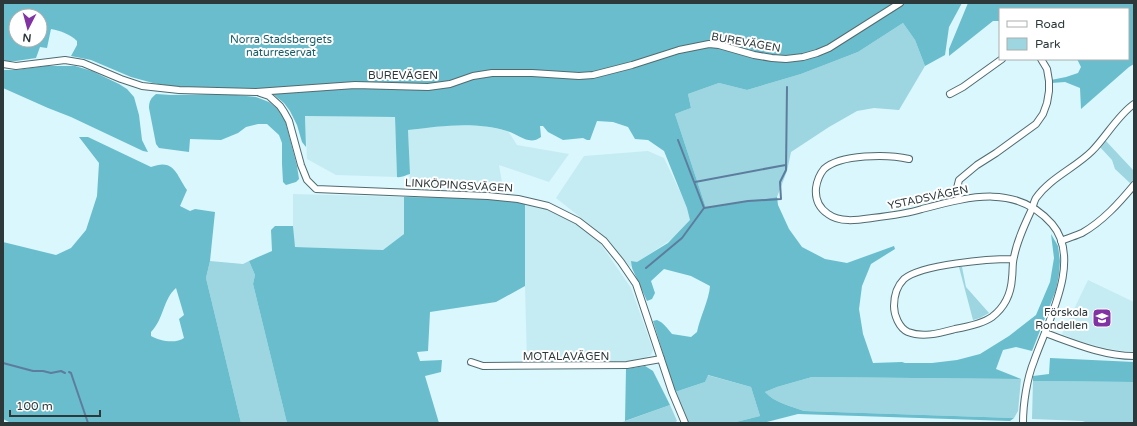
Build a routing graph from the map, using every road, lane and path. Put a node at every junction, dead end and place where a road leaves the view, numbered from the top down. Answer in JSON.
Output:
{"nodes":[{"id":1,"x":900,"y":3,"type":"edge"},
{"id":2,"x":1001,"y":60,"type":"edge"},
{"id":3,"x":1042,"y":60,"type":"edge"},
{"id":4,"x":3,"y":64,"type":"edge"},
{"id":5,"x":256,"y":92,"type":"junction"},
{"id":6,"x":950,"y":94,"type":"dead end"},
{"id":7,"x":1134,"y":104,"type":"edge"},
{"id":8,"x":909,"y":159,"type":"dead end"},
{"id":9,"x":1134,"y":185,"type":"edge"},
{"id":10,"x":959,"y":200,"type":"junction"},
{"id":11,"x":1033,"y":206,"type":"junction"},
{"id":12,"x":1062,"y":241,"type":"junction"},
{"id":13,"x":1013,"y":259,"type":"junction"},
{"id":14,"x":1045,"y":333,"type":"junction"},
{"id":15,"x":1134,"y":356,"type":"edge"},
{"id":16,"x":661,"y":359,"type":"junction"},
{"id":17,"x":471,"y":362,"type":"dead end"},
{"id":18,"x":685,"y":423,"type":"edge"},
{"id":19,"x":1023,"y":423,"type":"edge"}],
"edges":[{"from":1,"to":5,"type":"street","name":"BUREVÄGEN"},
{"from":2,"to":6,"type":"street"},
{"from":3,"to":10,"type":"street"},
{"from":4,"to":5,"type":"street","name":"BUREVÄGEN"},
{"from":5,"to":16,"type":"street","name":"LINKÖPINGSVÄGEN"},
{"from":7,"to":11,"type":"street"},
{"from":8,"to":10,"type":"street","name":"YSTADSVÄGEN"},
{"from":9,"to":12,"type":"street"},
{"from":10,"to":11,"type":"street","name":"YSTADSVÄGEN"},
{"from":11,"to":12,"type":"street","name":"YSTADSVÄGEN"},
{"from":11,"to":13,"type":"street"},
{"from":12,"to":14,"type":"street","name":"YSTADSVÄGEN"},
{"from":13,"to":13,"type":"street"},
{"from":14,"to":15,"type":"street"},
{"from":14,"to":19,"type":"street","name":"YSTADSVÄGEN"},
{"from":16,"to":17,"type":"street","name":"MOTALAVÄGEN"},
{"from":16,"to":18,"type":"street","name":"LINKÖPINGSVÄGEN"}]}
